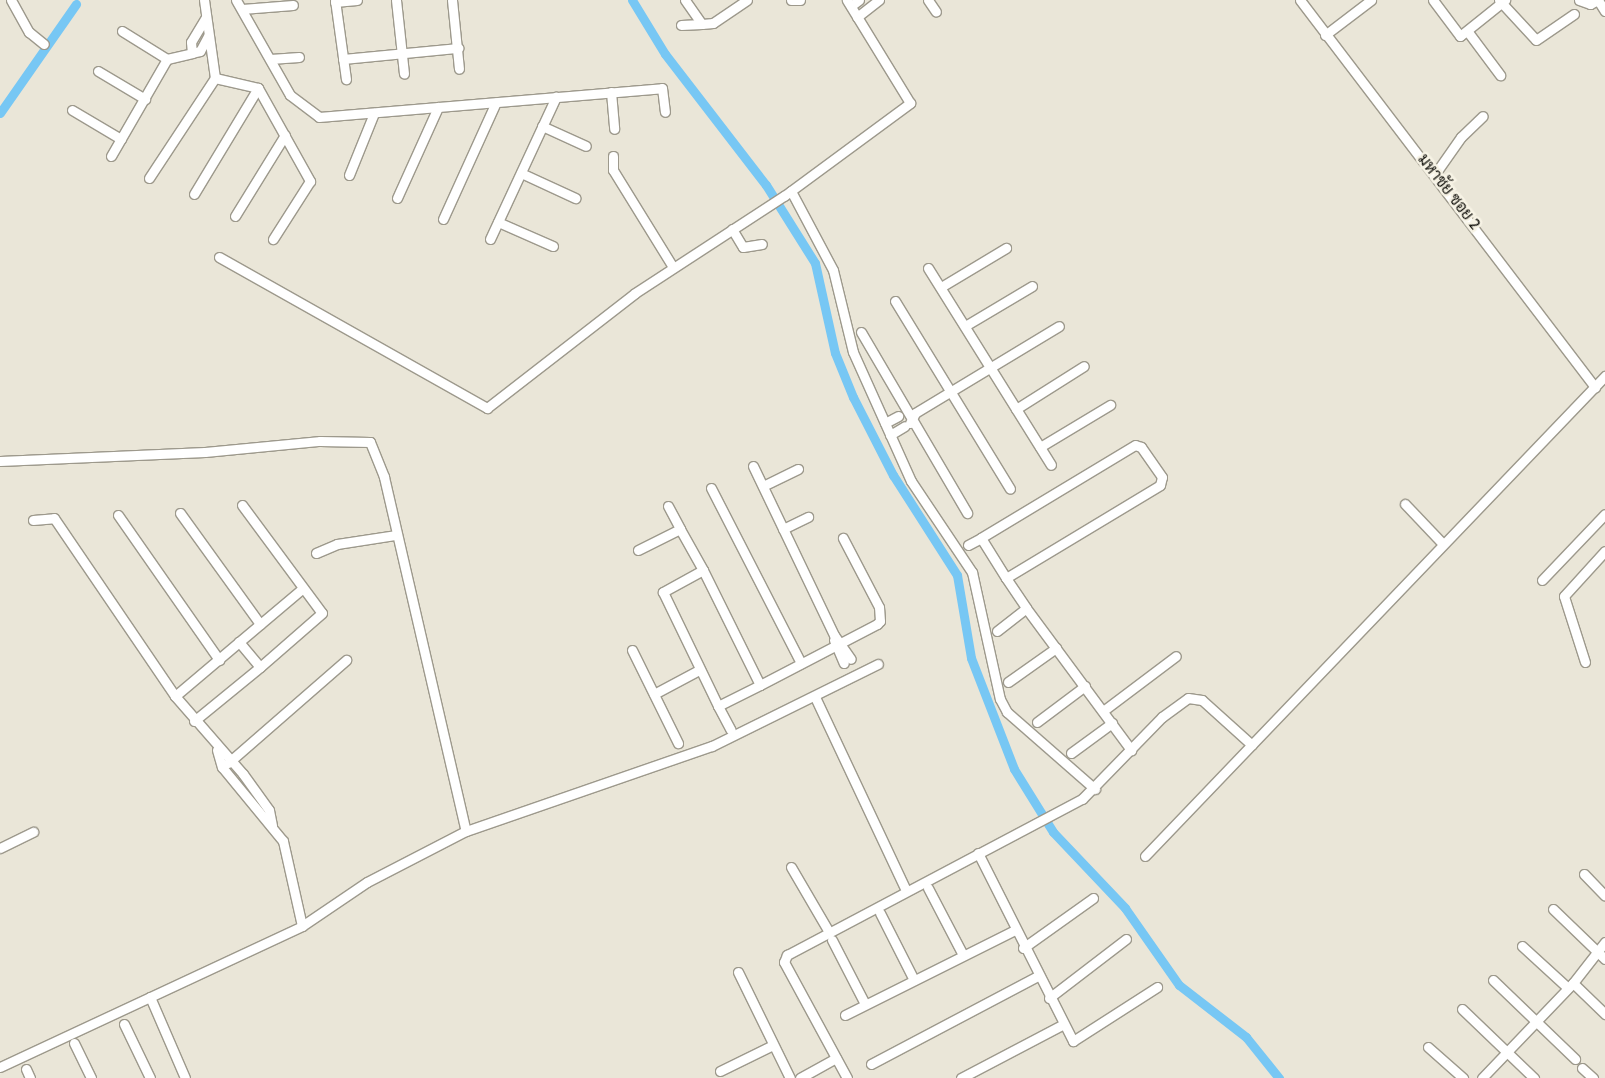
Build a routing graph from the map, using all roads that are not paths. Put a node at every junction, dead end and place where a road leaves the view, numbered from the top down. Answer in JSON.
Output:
{"nodes":[{"id":1,"x":11,"y":0,"type":"edge"},
{"id":2,"x":204,"y":0,"type":"edge"},
{"id":3,"x":236,"y":0,"type":"edge"},
{"id":4,"x":357,"y":0,"type":"edge"},
{"id":5,"x":396,"y":0,"type":"edge"},
{"id":6,"x":452,"y":0,"type":"edge"},
{"id":7,"x":685,"y":0,"type":"edge"},
{"id":8,"x":747,"y":0,"type":"edge"},
{"id":9,"x":792,"y":0,"type":"edge"},
{"id":10,"x":800,"y":0,"type":"edge"},
{"id":11,"x":859,"y":0,"type":"edge"},
{"id":12,"x":879,"y":0,"type":"edge"},
{"id":13,"x":928,"y":0,"type":"edge"},
{"id":14,"x":1300,"y":0,"type":"edge"},
{"id":15,"x":1371,"y":0,"type":"edge"},
{"id":16,"x":1433,"y":0,"type":"edge"},
{"id":17,"x":1580,"y":0,"type":"edge"},
{"id":18,"x":1598,"y":0,"type":"edge"},
{"id":19,"x":335,"y":1,"type":"edge"},
{"id":20,"x":1502,"y":1,"type":"edge"},
{"id":21,"x":848,"y":3,"type":"edge"},
{"id":22,"x":293,"y":5,"type":"dead end"},
{"id":23,"x":242,"y":9,"type":"junction"},
{"id":24,"x":1605,"y":11,"type":"edge"},
{"id":25,"x":936,"y":12,"type":"dead end"},
{"id":26,"x":1574,"y":14,"type":"dead end"},
{"id":27,"x":206,"y":17,"type":"junction"},
{"id":28,"x":857,"y":17,"type":"junction"},
{"id":29,"x":702,"y":24,"type":"junction"},
{"id":30,"x":681,"y":26,"type":"dead end"},
{"id":31,"x":122,"y":31,"type":"dead end"},
{"id":32,"x":1468,"y":32,"type":"junction"},
{"id":33,"x":1325,"y":34,"type":"junction"},
{"id":34,"x":209,"y":35,"type":"junction"},
{"id":35,"x":44,"y":44,"type":"dead end"},
{"id":36,"x":458,"y":48,"type":"junction"},
{"id":37,"x":192,"y":53,"type":"junction"},
{"id":38,"x":401,"y":53,"type":"junction"},
{"id":39,"x":298,"y":57,"type":"dead end"},
{"id":40,"x":168,"y":59,"type":"junction"},
{"id":41,"x":270,"y":59,"type":"junction"},
{"id":42,"x":343,"y":59,"type":"junction"},
{"id":43,"x":459,"y":69,"type":"dead end"},
{"id":44,"x":98,"y":71,"type":"dead end"},
{"id":45,"x":404,"y":74,"type":"dead end"},
{"id":46,"x":1500,"y":75,"type":"dead end"},
{"id":47,"x":214,"y":78,"type":"junction"},
{"id":48,"x":346,"y":79,"type":"dead end"},
{"id":49,"x":258,"y":88,"type":"junction"},
{"id":50,"x":611,"y":92,"type":"junction"},
{"id":51,"x":556,"y":97,"type":"junction"},
{"id":52,"x":145,"y":99,"type":"junction"},
{"id":53,"x":496,"y":102,"type":"junction"},
{"id":54,"x":438,"y":107,"type":"junction"},
{"id":55,"x":72,"y":110,"type":"dead end"},
{"id":56,"x":666,"y":112,"type":"dead end"},
{"id":57,"x":374,"y":113,"type":"junction"},
{"id":58,"x":1483,"y":116,"type":"dead end"},
{"id":59,"x":542,"y":126,"type":"junction"},
{"id":60,"x":614,"y":129,"type":"dead end"},
{"id":61,"x":285,"y":135,"type":"junction"},
{"id":62,"x":121,"y":140,"type":"junction"},
{"id":63,"x":586,"y":146,"type":"dead end"},
{"id":64,"x":112,"y":156,"type":"dead end"},
{"id":65,"x":612,"y":156,"type":"dead end"},
{"id":66,"x":521,"y":173,"type":"junction"},
{"id":67,"x":1435,"y":174,"type":"junction"},
{"id":68,"x":349,"y":176,"type":"dead end"},
{"id":69,"x":149,"y":178,"type":"dead end"},
{"id":70,"x":194,"y":194,"type":"dead end"},
{"id":71,"x":787,"y":194,"type":"junction"},
{"id":72,"x":398,"y":198,"type":"dead end"},
{"id":73,"x":574,"y":198,"type":"dead end"},
{"id":74,"x":235,"y":216,"type":"dead end"},
{"id":75,"x":442,"y":219,"type":"dead end"},
{"id":76,"x":498,"y":222,"type":"junction"},
{"id":77,"x":732,"y":229,"type":"junction"},
{"id":78,"x":273,"y":239,"type":"dead end"},
{"id":79,"x":490,"y":239,"type":"dead end"},
{"id":80,"x":762,"y":244,"type":"dead end"},
{"id":81,"x":553,"y":246,"type":"dead end"},
{"id":82,"x":1006,"y":248,"type":"dead end"},
{"id":83,"x":219,"y":257,"type":"dead end"},
{"id":84,"x":673,"y":267,"type":"junction"},
{"id":85,"x":928,"y":268,"type":"dead end"},
{"id":86,"x":1032,"y":286,"type":"dead end"},
{"id":87,"x":941,"y":287,"type":"junction"},
{"id":88,"x":896,"y":301,"type":"dead end"},
{"id":89,"x":965,"y":326,"type":"junction"},
{"id":90,"x":1059,"y":326,"type":"dead end"},
{"id":91,"x":861,"y":332,"type":"dead end"},
{"id":92,"x":989,"y":366,"type":"junction"},
{"id":93,"x":1084,"y":366,"type":"dead end"},
{"id":94,"x":1605,"y":376,"type":"edge"},
{"id":95,"x":1595,"y":387,"type":"junction"},
{"id":96,"x":950,"y":391,"type":"junction"},
{"id":97,"x":1110,"y":405,"type":"dead end"},
{"id":98,"x":1016,"y":409,"type":"junction"},
{"id":99,"x":907,"y":418,"type":"junction"},
{"id":100,"x":885,"y":423,"type":"junction"},
{"id":101,"x":890,"y":435,"type":"junction"},
{"id":102,"x":1040,"y":447,"type":"junction"},
{"id":103,"x":0,"y":462,"type":"edge"},
{"id":104,"x":753,"y":466,"type":"dead end"},
{"id":105,"x":1051,"y":466,"type":"dead end"},
{"id":106,"x":798,"y":468,"type":"dead end"},
{"id":107,"x":763,"y":486,"type":"junction"},
{"id":108,"x":711,"y":488,"type":"dead end"},
{"id":109,"x":1010,"y":489,"type":"dead end"},
{"id":110,"x":1405,"y":504,"type":"dead end"},
{"id":111,"x":242,"y":505,"type":"dead end"},
{"id":112,"x":668,"y":506,"type":"dead end"},
{"id":113,"x":180,"y":513,"type":"dead end"},
{"id":114,"x":967,"y":514,"type":"dead end"},
{"id":115,"x":1605,"y":514,"type":"edge"},
{"id":116,"x":118,"y":515,"type":"dead end"},
{"id":117,"x":808,"y":517,"type":"dead end"},
{"id":118,"x":33,"y":520,"type":"dead end"},
{"id":119,"x":680,"y":529,"type":"junction"},
{"id":120,"x":783,"y":529,"type":"junction"},
{"id":121,"x":396,"y":535,"type":"junction"},
{"id":122,"x":843,"y":538,"type":"dead end"},
{"id":123,"x":981,"y":538,"type":"junction"},
{"id":124,"x":1442,"y":543,"type":"junction"},
{"id":125,"x":968,"y":545,"type":"dead end"},
{"id":126,"x":638,"y":550,"type":"dead end"},
{"id":127,"x":1605,"y":551,"type":"edge"},
{"id":128,"x":316,"y":553,"type":"dead end"},
{"id":129,"x":703,"y":570,"type":"junction"},
{"id":130,"x":1006,"y":578,"type":"junction"},
{"id":131,"x":1542,"y":580,"type":"dead end"},
{"id":132,"x":302,"y":589,"type":"junction"},
{"id":133,"x":1026,"y":608,"type":"junction"},
{"id":134,"x":260,"y":624,"type":"junction"},
{"id":135,"x":997,"y":631,"type":"dead end"},
{"id":136,"x":239,"y":642,"type":"junction"},
{"id":137,"x":838,"y":644,"type":"junction"},
{"id":138,"x":1056,"y":648,"type":"junction"},
{"id":139,"x":632,"y":650,"type":"dead end"},
{"id":140,"x":1176,"y":656,"type":"dead end"},
{"id":141,"x":219,"y":660,"type":"junction"},
{"id":142,"x":346,"y":660,"type":"dead end"},
{"id":143,"x":1585,"y":662,"type":"dead end"},
{"id":144,"x":801,"y":663,"type":"junction"},
{"id":145,"x":878,"y":664,"type":"dead end"},
{"id":146,"x":260,"y":667,"type":"junction"},
{"id":147,"x":699,"y":670,"type":"junction"},
{"id":148,"x":855,"y":675,"type":"junction"},
{"id":149,"x":1008,"y":682,"type":"dead end"},
{"id":150,"x":760,"y":685,"type":"junction"},
{"id":151,"x":1085,"y":686,"type":"junction"},
{"id":152,"x":654,"y":694,"type":"junction"},
{"id":153,"x":175,"y":696,"type":"junction"},
{"id":154,"x":815,"y":698,"type":"junction"},
{"id":155,"x":718,"y":706,"type":"junction"},
{"id":156,"x":1103,"y":711,"type":"junction"},
{"id":157,"x":194,"y":720,"type":"junction"},
{"id":158,"x":1037,"y":722,"type":"dead end"},
{"id":159,"x":1112,"y":723,"type":"junction"},
{"id":160,"x":731,"y":730,"type":"dead end"},
{"id":161,"x":678,"y":743,"type":"dead end"},
{"id":162,"x":1252,"y":746,"type":"junction"},
{"id":163,"x":217,"y":750,"type":"junction"},
{"id":164,"x":1130,"y":750,"type":"junction"},
{"id":165,"x":1071,"y":753,"type":"dead end"},
{"id":166,"x":231,"y":760,"type":"junction"},
{"id":167,"x":222,"y":767,"type":"junction"},
{"id":168,"x":1095,"y":788,"type":"junction"},
{"id":169,"x":272,"y":826,"type":"junction"},
{"id":170,"x":33,"y":832,"type":"dead end"},
{"id":171,"x":466,"y":832,"type":"junction"},
{"id":172,"x":0,"y":848,"type":"edge"},
{"id":173,"x":978,"y":853,"type":"junction"},
{"id":174,"x":1146,"y":856,"type":"dead end"},
{"id":175,"x":791,"y":867,"type":"dead end"},
{"id":176,"x":1584,"y":874,"type":"dead end"},
{"id":177,"x":928,"y":888,"type":"dead end"},
{"id":178,"x":906,"y":890,"type":"junction"},
{"id":179,"x":1605,"y":896,"type":"edge"},
{"id":180,"x":1093,"y":898,"type":"dead end"},
{"id":181,"x":1553,"y":909,"type":"dead end"},
{"id":182,"x":880,"y":914,"type":"dead end"},
{"id":183,"x":302,"y":926,"type":"junction"},
{"id":184,"x":1015,"y":930,"type":"junction"},
{"id":185,"x":831,"y":936,"type":"junction"},
{"id":186,"x":1126,"y":939,"type":"dead end"},
{"id":187,"x":1605,"y":942,"type":"edge"},
{"id":188,"x":1522,"y":946,"type":"dead end"},
{"id":189,"x":1023,"y":948,"type":"junction"},
{"id":190,"x":1596,"y":952,"type":"junction"},
{"id":191,"x":963,"y":955,"type":"junction"},
{"id":192,"x":1605,"y":959,"type":"edge"},
{"id":193,"x":738,"y":972,"type":"dead end"},
{"id":194,"x":1038,"y":976,"type":"junction"},
{"id":195,"x":914,"y":980,"type":"junction"},
{"id":196,"x":1492,"y":980,"type":"dead end"},
{"id":197,"x":1571,"y":986,"type":"junction"},
{"id":198,"x":1157,"y":987,"type":"dead end"},
{"id":199,"x":150,"y":997,"type":"junction"},
{"id":200,"x":1049,"y":998,"type":"junction"},
{"id":201,"x":865,"y":1004,"type":"junction"},
{"id":202,"x":1462,"y":1009,"type":"dead end"},
{"id":203,"x":1605,"y":1014,"type":"edge"},
{"id":204,"x":845,"y":1015,"type":"dead end"},
{"id":205,"x":1536,"y":1022,"type":"junction"},
{"id":206,"x":124,"y":1024,"type":"dead end"},
{"id":207,"x":1062,"y":1025,"type":"junction"},
{"id":208,"x":74,"y":1043,"type":"dead end"},
{"id":209,"x":773,"y":1045,"type":"junction"},
{"id":210,"x":1428,"y":1047,"type":"dead end"},
{"id":211,"x":1507,"y":1052,"type":"junction"},
{"id":212,"x":836,"y":1058,"type":"junction"},
{"id":213,"x":1576,"y":1059,"type":"dead end"},
{"id":214,"x":871,"y":1064,"type":"dead end"},
{"id":215,"x":0,"y":1067,"type":"edge"},
{"id":216,"x":26,"y":1068,"type":"dead end"},
{"id":217,"x":1582,"y":1068,"type":"dead end"},
{"id":218,"x":720,"y":1071,"type":"dead end"},
{"id":219,"x":30,"y":1078,"type":"edge"},
{"id":220,"x":91,"y":1078,"type":"edge"},
{"id":221,"x":150,"y":1078,"type":"edge"},
{"id":222,"x":185,"y":1078,"type":"edge"},
{"id":223,"x":790,"y":1078,"type":"edge"},
{"id":224,"x":800,"y":1078,"type":"edge"},
{"id":225,"x":847,"y":1078,"type":"edge"},
{"id":226,"x":961,"y":1078,"type":"edge"},
{"id":227,"x":1463,"y":1078,"type":"edge"},
{"id":228,"x":1482,"y":1078,"type":"edge"},
{"id":229,"x":1534,"y":1078,"type":"edge"},
{"id":230,"x":1593,"y":1078,"type":"edge"}],
"edges":[{"from":1,"to":35,"type":"street"},
{"from":2,"to":27,"type":"street"},
{"from":3,"to":23,"type":"street"},
{"from":4,"to":19,"type":"street"},
{"from":5,"to":38,"type":"street"},
{"from":6,"to":36,"type":"street"},
{"from":7,"to":29,"type":"street"},
{"from":8,"to":29,"type":"street"},
{"from":9,"to":10,"type":"street"},
{"from":11,"to":21,"type":"street"},
{"from":12,"to":28,"type":"street"},
{"from":13,"to":25,"type":"street"},
{"from":14,"to":33,"type":"street","name":"มหาชัย ซอย 2"},
{"from":15,"to":33,"type":"street"},
{"from":16,"to":32,"type":"street"},
{"from":17,"to":18,"type":"street"},
{"from":18,"to":24,"type":"street"},
{"from":19,"to":42,"type":"street"},
{"from":20,"to":26,"type":"street"},
{"from":20,"to":32,"type":"street"},
{"from":21,"to":28,"type":"street"},
{"from":22,"to":23,"type":"street"},
{"from":23,"to":41,"type":"street"},
{"from":27,"to":34,"type":"street"},
{"from":27,"to":37,"type":"street"},
{"from":28,"to":71,"type":"street"},
{"from":29,"to":30,"type":"street"},
{"from":31,"to":40,"type":"street"},
{"from":32,"to":46,"type":"street"},
{"from":33,"to":67,"type":"street","name":"มหาชัย ซอย 2"},
{"from":34,"to":37,"type":"street"},
{"from":34,"to":47,"type":"street"},
{"from":36,"to":38,"type":"street"},
{"from":36,"to":43,"type":"street"},
{"from":37,"to":40,"type":"street"},
{"from":38,"to":42,"type":"street"},
{"from":38,"to":45,"type":"street"},
{"from":39,"to":41,"type":"street"},
{"from":40,"to":52,"type":"street"},
{"from":41,"to":57,"type":"street"},
{"from":42,"to":48,"type":"street"},
{"from":44,"to":52,"type":"street"},
{"from":47,"to":49,"type":"street"},
{"from":47,"to":69,"type":"street"},
{"from":49,"to":61,"type":"street"},
{"from":49,"to":70,"type":"street"},
{"from":50,"to":51,"type":"street"},
{"from":50,"to":56,"type":"street"},
{"from":50,"to":60,"type":"street"},
{"from":51,"to":53,"type":"street"},
{"from":51,"to":59,"type":"street"},
{"from":52,"to":62,"type":"street"},
{"from":53,"to":54,"type":"street"},
{"from":53,"to":75,"type":"street"},
{"from":54,"to":57,"type":"street"},
{"from":54,"to":72,"type":"street"},
{"from":55,"to":62,"type":"street"},
{"from":57,"to":68,"type":"street"},
{"from":58,"to":67,"type":"street"},
{"from":59,"to":63,"type":"street"},
{"from":59,"to":66,"type":"street"},
{"from":61,"to":74,"type":"street"},
{"from":61,"to":78,"type":"street"},
{"from":62,"to":64,"type":"street"},
{"from":65,"to":84,"type":"street"},
{"from":66,"to":73,"type":"street"},
{"from":66,"to":76,"type":"street"},
{"from":67,"to":95,"type":"street","name":"มหาชัย ซอย 2"},
{"from":71,"to":77,"type":"street"},
{"from":71,"to":100,"type":"street"},
{"from":76,"to":79,"type":"street"},
{"from":76,"to":81,"type":"street"},
{"from":77,"to":80,"type":"street"},
{"from":77,"to":84,"type":"street"},
{"from":82,"to":87,"type":"street"},
{"from":83,"to":84,"type":"street"},
{"from":85,"to":87,"type":"street"},
{"from":86,"to":89,"type":"street"},
{"from":87,"to":89,"type":"street"},
{"from":88,"to":96,"type":"street"},
{"from":89,"to":92,"type":"street"},
{"from":90,"to":92,"type":"street"},
{"from":91,"to":99,"type":"street"},
{"from":92,"to":96,"type":"street"},
{"from":92,"to":98,"type":"street"},
{"from":93,"to":98,"type":"street"},
{"from":94,"to":95,"type":"street"},
{"from":95,"to":124,"type":"street"},
{"from":96,"to":99,"type":"street"},
{"from":96,"to":109,"type":"street"},
{"from":97,"to":102,"type":"street"},
{"from":98,"to":102,"type":"street"},
{"from":99,"to":100,"type":"street"},
{"from":99,"to":101,"type":"street"},
{"from":99,"to":114,"type":"street"},
{"from":100,"to":101,"type":"street"},
{"from":101,"to":168,"type":"street"},
{"from":102,"to":105,"type":"street"},
{"from":103,"to":121,"type":"street"},
{"from":104,"to":107,"type":"street"},
{"from":106,"to":107,"type":"street"},
{"from":107,"to":120,"type":"street"},
{"from":108,"to":144,"type":"street"},
{"from":110,"to":124,"type":"street"},
{"from":111,"to":132,"type":"street"},
{"from":112,"to":119,"type":"street"},
{"from":113,"to":134,"type":"street"},
{"from":115,"to":131,"type":"street"},
{"from":116,"to":141,"type":"street"},
{"from":117,"to":120,"type":"street"},
{"from":118,"to":153,"type":"street"},
{"from":119,"to":126,"type":"street"},
{"from":119,"to":129,"type":"street"},
{"from":120,"to":137,"type":"street"},
{"from":121,"to":128,"type":"street"},
{"from":121,"to":171,"type":"street"},
{"from":122,"to":137,"type":"street"},
{"from":123,"to":125,"type":"street"},
{"from":123,"to":130,"type":"street"},
{"from":123,"to":130,"type":"street"},
{"from":124,"to":162,"type":"street"},
{"from":127,"to":143,"type":"street"},
{"from":129,"to":147,"type":"street"},
{"from":129,"to":150,"type":"street"},
{"from":130,"to":133,"type":"street"},
{"from":132,"to":134,"type":"street"},
{"from":132,"to":146,"type":"street"},
{"from":133,"to":135,"type":"street"},
{"from":133,"to":138,"type":"street"},
{"from":134,"to":136,"type":"street"},
{"from":136,"to":141,"type":"street"},
{"from":136,"to":146,"type":"street"},
{"from":137,"to":144,"type":"street"},
{"from":137,"to":148,"type":"street"},
{"from":138,"to":149,"type":"street"},
{"from":138,"to":151,"type":"street"},
{"from":139,"to":152,"type":"street"},
{"from":140,"to":156,"type":"street"},
{"from":141,"to":153,"type":"street"},
{"from":142,"to":166,"type":"street"},
{"from":144,"to":150,"type":"street"},
{"from":145,"to":148,"type":"street"},
{"from":146,"to":157,"type":"street"},
{"from":147,"to":152,"type":"street"},
{"from":147,"to":155,"type":"street"},
{"from":148,"to":154,"type":"street"},
{"from":150,"to":155,"type":"street"},
{"from":151,"to":156,"type":"street"},
{"from":151,"to":158,"type":"street"},
{"from":152,"to":161,"type":"street"},
{"from":153,"to":157,"type":"street"},
{"from":154,"to":171,"type":"street"},
{"from":154,"to":178,"type":"street"},
{"from":155,"to":160,"type":"street"},
{"from":156,"to":159,"type":"street"},
{"from":157,"to":163,"type":"street"},
{"from":159,"to":164,"type":"street"},
{"from":159,"to":165,"type":"street"},
{"from":162,"to":164,"type":"street"},
{"from":162,"to":174,"type":"street"},
{"from":163,"to":166,"type":"street"},
{"from":163,"to":167,"type":"street"},
{"from":164,"to":168,"type":"street"},
{"from":166,"to":167,"type":"street"},
{"from":166,"to":169,"type":"street"},
{"from":167,"to":169,"type":"street"},
{"from":168,"to":173,"type":"street"},
{"from":169,"to":183,"type":"street"},
{"from":170,"to":172,"type":"street"},
{"from":171,"to":183,"type":"street"},
{"from":173,"to":178,"type":"street"},
{"from":173,"to":184,"type":"street"},
{"from":175,"to":185,"type":"street"},
{"from":176,"to":179,"type":"street"},
{"from":177,"to":191,"type":"street"},
{"from":178,"to":185,"type":"street"},
{"from":180,"to":189,"type":"street"},
{"from":181,"to":190,"type":"street"},
{"from":182,"to":195,"type":"street"},
{"from":183,"to":199,"type":"street"},
{"from":184,"to":189,"type":"street"},
{"from":184,"to":191,"type":"street"},
{"from":185,"to":201,"type":"street"},
{"from":185,"to":212,"type":"street"},
{"from":186,"to":200,"type":"street"},
{"from":187,"to":190,"type":"street"},
{"from":188,"to":197,"type":"street"},
{"from":189,"to":194,"type":"street"},
{"from":190,"to":192,"type":"street"},
{"from":190,"to":197,"type":"street"},
{"from":191,"to":195,"type":"street"},
{"from":193,"to":209,"type":"street"},
{"from":194,"to":200,"type":"street"},
{"from":194,"to":214,"type":"street"},
{"from":195,"to":201,"type":"street"},
{"from":196,"to":205,"type":"street"},
{"from":197,"to":203,"type":"street"},
{"from":197,"to":205,"type":"street"},
{"from":198,"to":207,"type":"street"},
{"from":199,"to":215,"type":"street"},
{"from":199,"to":222,"type":"street"},
{"from":200,"to":207,"type":"street"},
{"from":201,"to":204,"type":"street"},
{"from":202,"to":211,"type":"street"},
{"from":205,"to":211,"type":"street"},
{"from":205,"to":213,"type":"street"},
{"from":206,"to":221,"type":"street"},
{"from":207,"to":226,"type":"street"},
{"from":208,"to":220,"type":"street"},
{"from":209,"to":218,"type":"street"},
{"from":209,"to":223,"type":"street"},
{"from":210,"to":227,"type":"street"},
{"from":211,"to":228,"type":"street"},
{"from":211,"to":229,"type":"street"},
{"from":212,"to":224,"type":"street"},
{"from":212,"to":225,"type":"street"},
{"from":216,"to":219,"type":"street"},
{"from":217,"to":230,"type":"street"}]}
